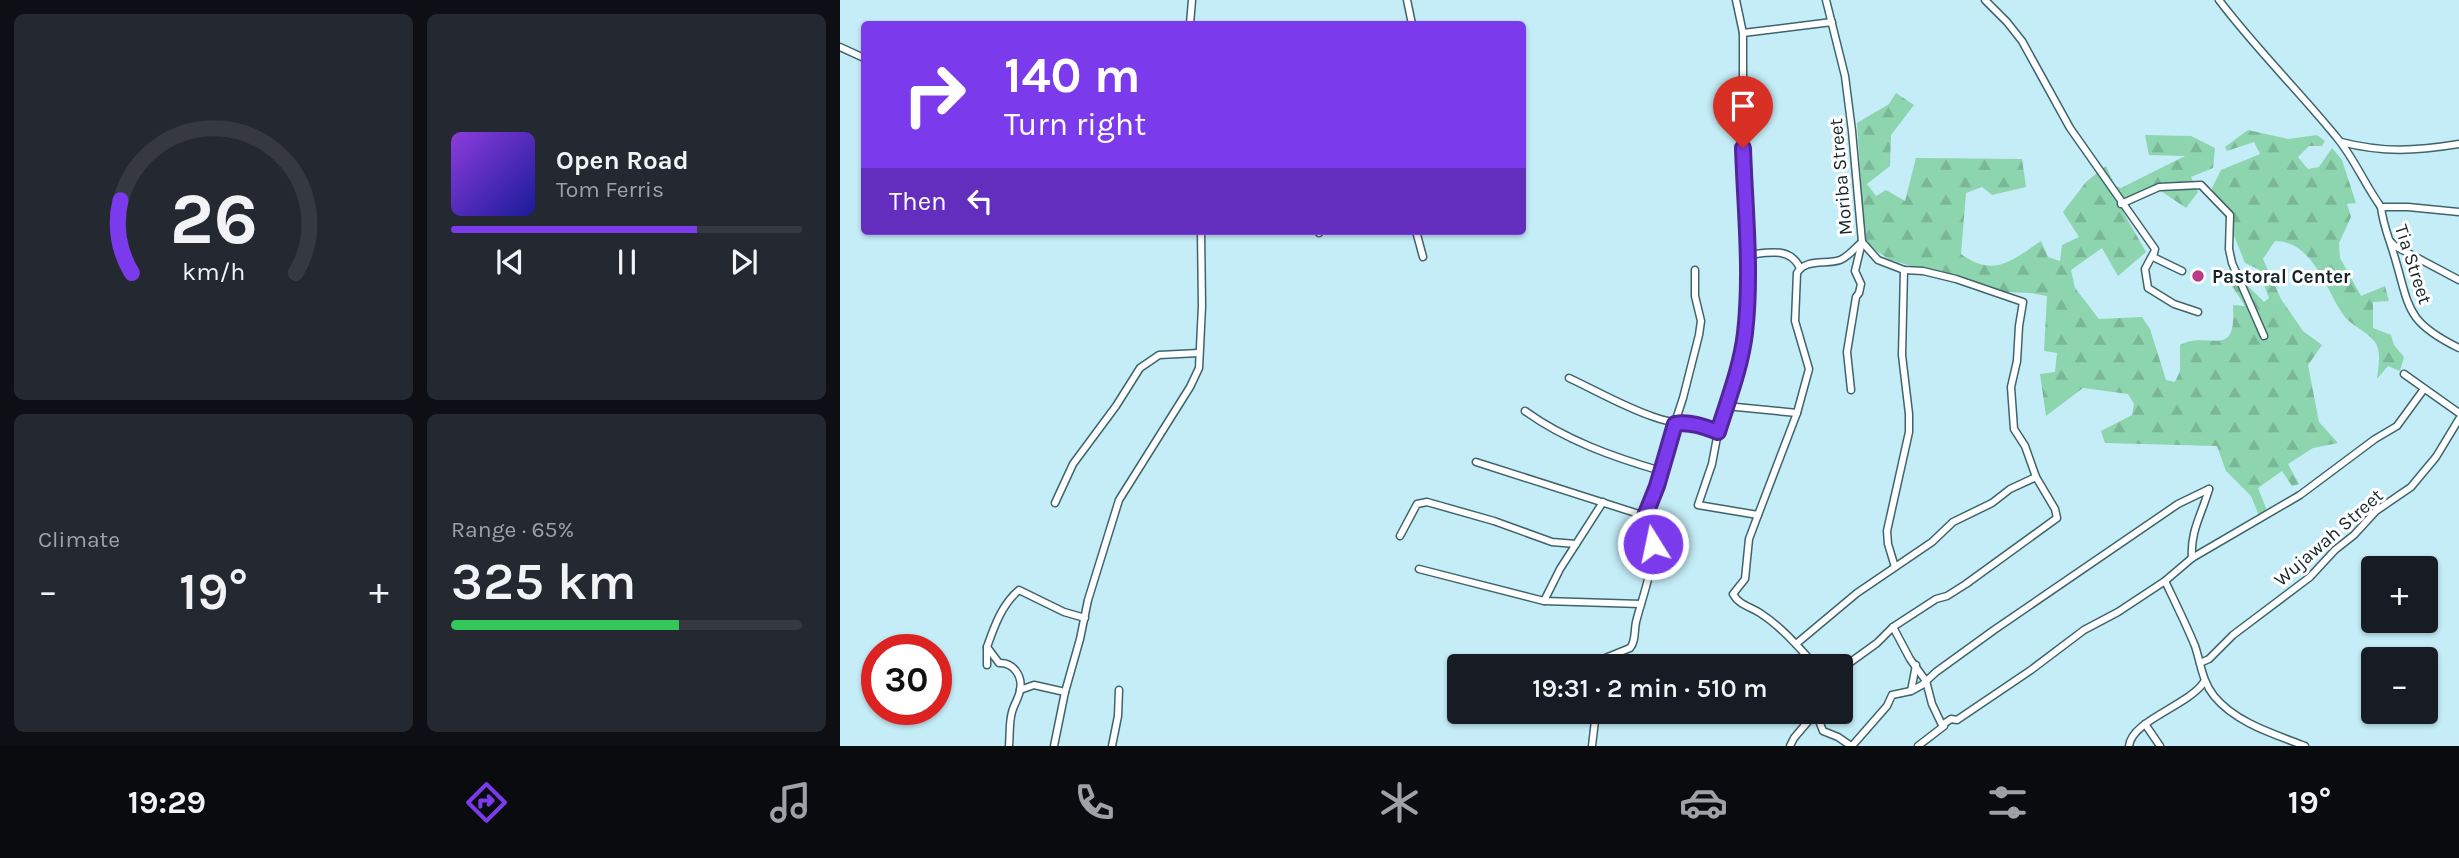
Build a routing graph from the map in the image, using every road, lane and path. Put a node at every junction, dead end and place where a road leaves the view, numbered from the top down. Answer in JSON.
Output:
{"nodes":[{"id":1,"x":1192,"y":0,"type":"edge"},
{"id":2,"x":1407,"y":0,"type":"edge"},
{"id":3,"x":1736,"y":0,"type":"edge"},
{"id":4,"x":1826,"y":0,"type":"edge"},
{"id":5,"x":1985,"y":0,"type":"edge"},
{"id":6,"x":2219,"y":0,"type":"edge"},
{"id":7,"x":1190,"y":21,"type":"edge"},
{"id":8,"x":1411,"y":21,"type":"edge"},
{"id":9,"x":1832,"y":22,"type":"junction"},
{"id":10,"x":1742,"y":33,"type":"junction"},
{"id":11,"x":840,"y":47,"type":"edge"},
{"id":12,"x":861,"y":57,"type":"edge"},
{"id":13,"x":2341,"y":142,"type":"junction"},
{"id":14,"x":2459,"y":144,"type":"edge"},
{"id":15,"x":2121,"y":204,"type":"junction"},
{"id":16,"x":2381,"y":207,"type":"junction"},
{"id":17,"x":2459,"y":212,"type":"edge"},
{"id":18,"x":1201,"y":235,"type":"edge"},
{"id":19,"x":1417,"y":235,"type":"edge"},
{"id":20,"x":2387,"y":237,"type":"junction"},
{"id":21,"x":1862,"y":242,"type":"junction"},
{"id":22,"x":2155,"y":249,"type":"junction"},
{"id":23,"x":1747,"y":255,"type":"junction"},
{"id":24,"x":1423,"y":257,"type":"dead end"},
{"id":25,"x":1800,"y":268,"type":"junction"},
{"id":26,"x":1904,"y":270,"type":"junction"},
{"id":27,"x":1695,"y":271,"type":"dead end"},
{"id":28,"x":2182,"y":271,"type":"dead end"},
{"id":29,"x":2459,"y":280,"type":"edge"},
{"id":30,"x":2198,"y":312,"type":"dead end"},
{"id":31,"x":2264,"y":336,"type":"dead end"},
{"id":32,"x":2459,"y":348,"type":"edge"},
{"id":33,"x":1199,"y":353,"type":"junction"},
{"id":34,"x":2404,"y":374,"type":"dead end"},
{"id":35,"x":1569,"y":378,"type":"dead end"},
{"id":36,"x":1851,"y":390,"type":"dead end"},
{"id":37,"x":2424,"y":390,"type":"junction"},
{"id":38,"x":1726,"y":406,"type":"junction"},
{"id":39,"x":1525,"y":411,"type":"dead end"},
{"id":40,"x":2459,"y":412,"type":"edge"},
{"id":41,"x":1797,"y":413,"type":"junction"},
{"id":42,"x":2459,"y":419,"type":"edge"},
{"id":43,"x":1675,"y":424,"type":"junction"},
{"id":44,"x":1718,"y":432,"type":"junction"},
{"id":45,"x":1476,"y":462,"type":"dead end"},
{"id":46,"x":1661,"y":471,"type":"junction"},
{"id":47,"x":2036,"y":477,"type":"junction"},
{"id":48,"x":1603,"y":502,"type":"junction"},
{"id":49,"x":1055,"y":503,"type":"dead end"},
{"id":50,"x":1758,"y":515,"type":"junction"},
{"id":51,"x":1645,"y":516,"type":"junction"},
{"id":52,"x":1400,"y":536,"type":"dead end"},
{"id":53,"x":1576,"y":544,"type":"junction"},
{"id":54,"x":2192,"y":558,"type":"junction"},
{"id":55,"x":1895,"y":567,"type":"junction"},
{"id":56,"x":1419,"y":569,"type":"dead end"},
{"id":57,"x":2165,"y":581,"type":"junction"},
{"id":58,"x":1544,"y":601,"type":"junction"},
{"id":59,"x":1642,"y":604,"type":"junction"},
{"id":60,"x":1085,"y":618,"type":"junction"},
{"id":61,"x":1893,"y":626,"type":"junction"},
{"id":62,"x":1796,"y":644,"type":"junction"},
{"id":63,"x":987,"y":647,"type":"junction"},
{"id":64,"x":1615,"y":654,"type":"edge"},
{"id":65,"x":1805,"y":654,"type":"edge"},
{"id":66,"x":1853,"y":660,"type":"edge"},
{"id":67,"x":2200,"y":663,"type":"junction"},
{"id":68,"x":987,"y":665,"type":"dead end"},
{"id":69,"x":1916,"y":665,"type":"junction"},
{"id":70,"x":1926,"y":681,"type":"junction"},
{"id":71,"x":2204,"y":682,"type":"junction"},
{"id":72,"x":1020,"y":690,"type":"junction"},
{"id":73,"x":1119,"y":690,"type":"dead end"},
{"id":74,"x":1911,"y":691,"type":"junction"},
{"id":75,"x":1065,"y":692,"type":"junction"},
{"id":76,"x":1953,"y":721,"type":"junction"},
{"id":77,"x":1595,"y":724,"type":"edge"},
{"id":78,"x":1806,"y":724,"type":"edge"},
{"id":79,"x":1820,"y":724,"type":"edge"},
{"id":80,"x":2145,"y":724,"type":"junction"},
{"id":81,"x":1009,"y":746,"type":"edge"},
{"id":82,"x":1054,"y":746,"type":"edge"},
{"id":83,"x":1112,"y":746,"type":"edge"},
{"id":84,"x":1592,"y":746,"type":"edge"},
{"id":85,"x":1790,"y":746,"type":"edge"},
{"id":86,"x":1851,"y":746,"type":"edge"},
{"id":87,"x":1918,"y":746,"type":"edge"},
{"id":88,"x":2129,"y":746,"type":"edge"},
{"id":89,"x":2160,"y":746,"type":"edge"},
{"id":90,"x":2305,"y":746,"type":"edge"}],
"edges":[{"from":1,"to":7,"type":"street"},
{"from":2,"to":8,"type":"street"},
{"from":3,"to":10,"type":"street"},
{"from":4,"to":9,"type":"street","name":"Moriba Street"},
{"from":5,"to":15,"type":"street"},
{"from":6,"to":13,"type":"street"},
{"from":9,"to":10,"type":"street"},
{"from":9,"to":21,"type":"street","name":"Moriba Street"},
{"from":10,"to":23,"type":"street"},
{"from":11,"to":12,"type":"street"},
{"from":13,"to":14,"type":"street"},
{"from":13,"to":16,"type":"street"},
{"from":15,"to":22,"type":"street"},
{"from":15,"to":31,"type":"street"},
{"from":16,"to":17,"type":"street"},
{"from":16,"to":20,"type":"street","name":"Tia Street"},
{"from":18,"to":33,"type":"street"},
{"from":19,"to":24,"type":"street"},
{"from":20,"to":29,"type":"street"},
{"from":20,"to":32,"type":"street","name":"Tia Street"},
{"from":21,"to":25,"type":"street"},
{"from":21,"to":26,"type":"street"},
{"from":21,"to":36,"type":"street","name":"Moriba Street"},
{"from":22,"to":28,"type":"street"},
{"from":22,"to":30,"type":"street"},
{"from":23,"to":25,"type":"street"},
{"from":23,"to":38,"type":"street"},
{"from":25,"to":41,"type":"street"},
{"from":26,"to":47,"type":"street"},
{"from":26,"to":55,"type":"street"},
{"from":27,"to":43,"type":"street"},
{"from":33,"to":49,"type":"street"},
{"from":33,"to":60,"type":"street"},
{"from":34,"to":37,"type":"street"},
{"from":35,"to":43,"type":"street"},
{"from":37,"to":40,"type":"street"},
{"from":37,"to":54,"type":"street"},
{"from":38,"to":41,"type":"street"},
{"from":38,"to":44,"type":"street"},
{"from":39,"to":46,"type":"street"},
{"from":41,"to":50,"type":"street"},
{"from":42,"to":67,"type":"street","name":"Wujawah Street"},
{"from":43,"to":44,"type":"street"},
{"from":43,"to":46,"type":"street"},
{"from":44,"to":50,"type":"street"},
{"from":45,"to":48,"type":"street"},
{"from":46,"to":51,"type":"street"},
{"from":47,"to":55,"type":"street"},
{"from":47,"to":61,"type":"street"},
{"from":48,"to":51,"type":"street"},
{"from":48,"to":53,"type":"street"},
{"from":50,"to":62,"type":"street"},
{"from":51,"to":59,"type":"street"},
{"from":52,"to":53,"type":"street"},
{"from":53,"to":58,"type":"street"},
{"from":54,"to":57,"type":"street"},
{"from":54,"to":70,"type":"street"},
{"from":55,"to":62,"type":"street"},
{"from":56,"to":58,"type":"street"},
{"from":57,"to":67,"type":"street"},
{"from":57,"to":76,"type":"street"},
{"from":58,"to":59,"type":"street"},
{"from":59,"to":64,"type":"street"},
{"from":60,"to":63,"type":"street"},
{"from":60,"to":75,"type":"street"},
{"from":61,"to":66,"type":"street"},
{"from":61,"to":69,"type":"street"},
{"from":62,"to":65,"type":"street"},
{"from":63,"to":68,"type":"street"},
{"from":63,"to":72,"type":"street"},
{"from":67,"to":71,"type":"street"},
{"from":69,"to":70,"type":"street"},
{"from":69,"to":74,"type":"street"},
{"from":70,"to":74,"type":"street"},
{"from":70,"to":76,"type":"street"},
{"from":71,"to":80,"type":"street"},
{"from":71,"to":90,"type":"street"},
{"from":72,"to":75,"type":"street"},
{"from":72,"to":81,"type":"street"},
{"from":73,"to":83,"type":"street"},
{"from":74,"to":86,"type":"street"},
{"from":75,"to":82,"type":"street"},
{"from":76,"to":87,"type":"street"},
{"from":77,"to":84,"type":"street"},
{"from":78,"to":85,"type":"street"},
{"from":79,"to":86,"type":"street"},
{"from":80,"to":88,"type":"street"},
{"from":80,"to":89,"type":"street"}]}
